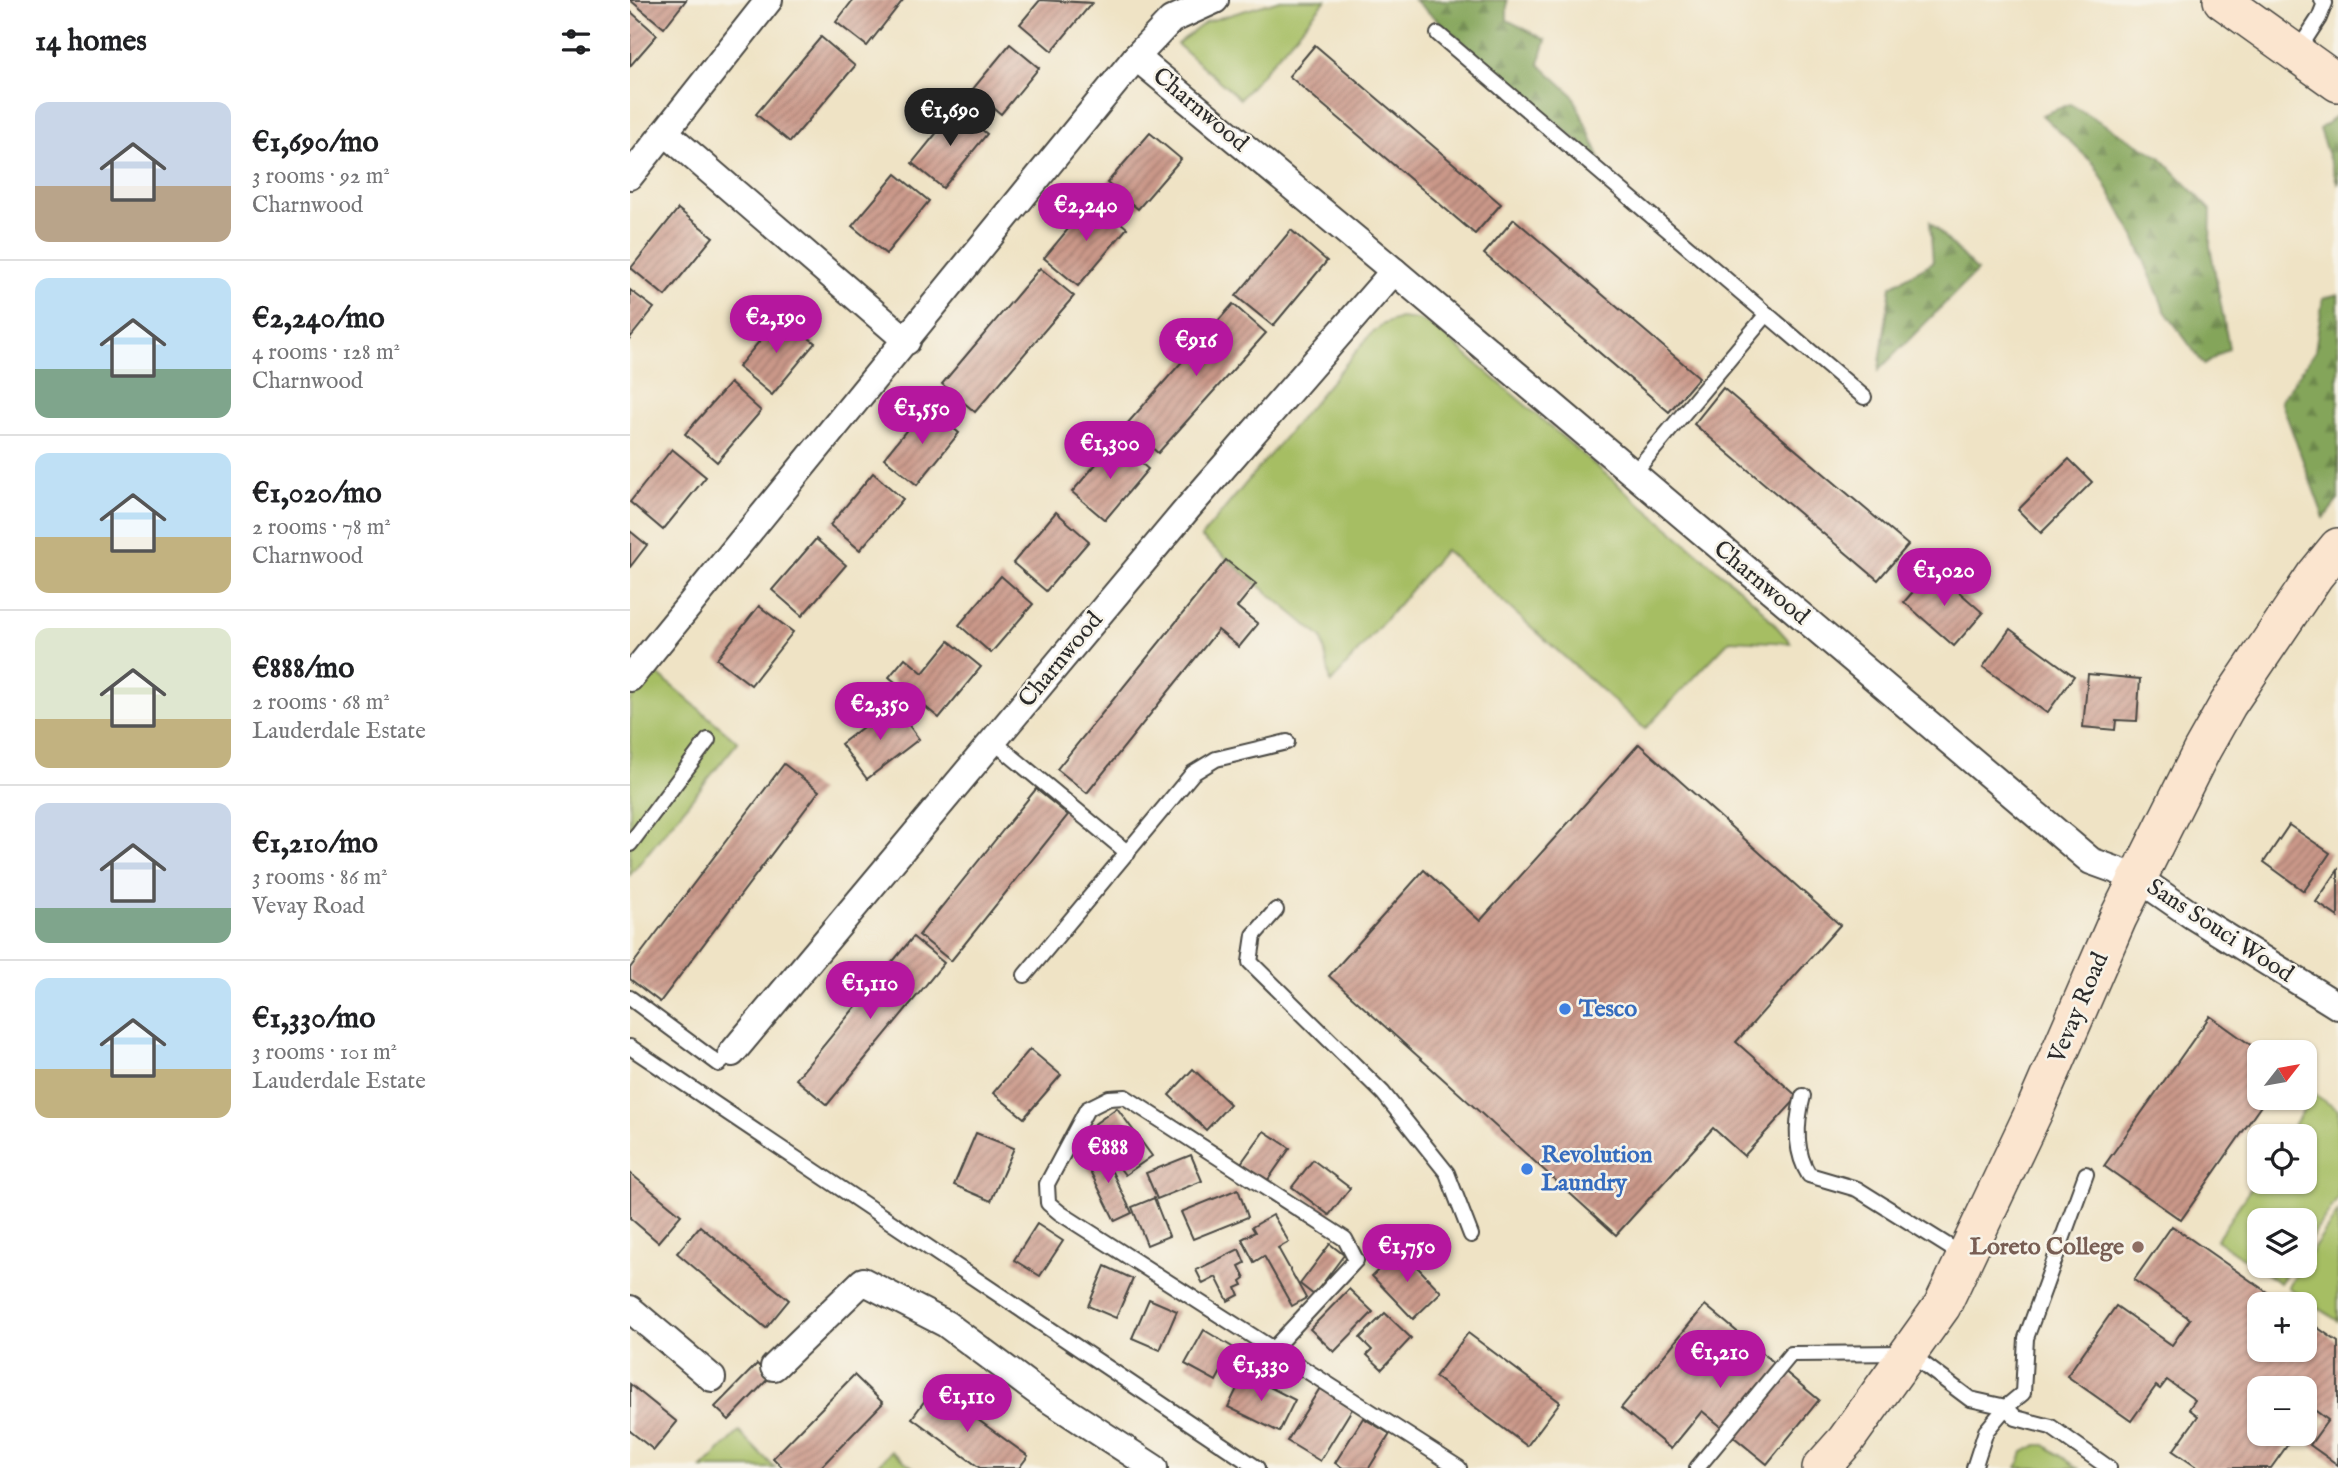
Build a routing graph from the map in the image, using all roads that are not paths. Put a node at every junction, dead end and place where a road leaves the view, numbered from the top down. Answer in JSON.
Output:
{"nodes":[{"id":1,"x":769,"y":0,"type":"edge"},
{"id":2,"x":1215,"y":0,"type":"edge"},
{"id":3,"x":2222,"y":0,"type":"edge"},
{"id":4,"x":2322,"y":0,"type":"edge"},
{"id":5,"x":1438,"y":34,"type":"dead end"},
{"id":6,"x":2296,"y":53,"type":"junction"},
{"id":7,"x":1136,"y":57,"type":"junction"},
{"id":8,"x":2338,"y":83,"type":"edge"},
{"id":9,"x":666,"y":133,"type":"junction"},
{"id":10,"x":630,"y":176,"type":"edge"},
{"id":11,"x":1394,"y":271,"type":"junction"},
{"id":12,"x":1767,"y":314,"type":"junction"},
{"id":13,"x":907,"y":341,"type":"junction"},
{"id":14,"x":1864,"y":397,"type":"dead end"},
{"id":15,"x":1633,"y":474,"type":"junction"},
{"id":16,"x":2338,"y":547,"type":"edge"},
{"id":17,"x":630,"y":678,"type":"edge"},
{"id":18,"x":708,"y":740,"type":"dead end"},
{"id":19,"x":993,"y":740,"type":"junction"},
{"id":20,"x":1287,"y":742,"type":"dead end"},
{"id":21,"x":630,"y":844,"type":"edge"},
{"id":22,"x":1128,"y":853,"type":"junction"},
{"id":23,"x":2138,"y":878,"type":"junction"},
{"id":24,"x":1276,"y":910,"type":"dead end"},
{"id":25,"x":1025,"y":975,"type":"dead end"},
{"id":26,"x":630,"y":998,"type":"edge"},
{"id":27,"x":2338,"y":1006,"type":"edge"},
{"id":28,"x":630,"y":1047,"type":"edge"},
{"id":29,"x":732,"y":1053,"type":"joint"},
{"id":30,"x":1803,"y":1096,"type":"dead end"},
{"id":31,"x":2086,"y":1174,"type":"dead end"},
{"id":32,"x":1471,"y":1235,"type":"dead end"},
{"id":33,"x":1965,"y":1257,"type":"junction"},
{"id":34,"x":630,"y":1309,"type":"edge"},
{"id":35,"x":1272,"y":1349,"type":"junction"},
{"id":36,"x":1909,"y":1353,"type":"junction"},
{"id":37,"x":774,"y":1367,"type":"dead end"},
{"id":38,"x":712,"y":1378,"type":"dead end"},
{"id":39,"x":2006,"y":1407,"type":"junction"},
{"id":40,"x":1154,"y":1468,"type":"edge"},
{"id":41,"x":1257,"y":1468,"type":"edge"},
{"id":42,"x":1459,"y":1468,"type":"edge"},
{"id":43,"x":1697,"y":1468,"type":"edge"},
{"id":44,"x":1821,"y":1468,"type":"edge"},
{"id":45,"x":1974,"y":1468,"type":"edge"},
{"id":46,"x":2109,"y":1468,"type":"edge"}],
"edges":[{"from":1,"to":9,"type":"street"},
{"from":2,"to":7,"type":"street","name":"Charnwood"},
{"from":3,"to":6,"type":"main road"},
{"from":4,"to":6,"type":"lane"},
{"from":5,"to":12,"type":"lane"},
{"from":6,"to":8,"type":"main road"},
{"from":7,"to":11,"type":"street","name":"Charnwood"},
{"from":7,"to":13,"type":"street","name":"Charnwood"},
{"from":9,"to":10,"type":"street"},
{"from":9,"to":13,"type":"street"},
{"from":11,"to":15,"type":"street","name":"Charnwood"},
{"from":11,"to":19,"type":"street","name":"Charnwood"},
{"from":12,"to":14,"type":"lane"},
{"from":12,"to":15,"type":"lane"},
{"from":13,"to":17,"type":"street","name":"Charnwood"},
{"from":15,"to":23,"type":"street","name":"Charnwood"},
{"from":16,"to":23,"type":"main road","name":"Vevay Road"},
{"from":18,"to":21,"type":"lane"},
{"from":19,"to":22,"type":"lane"},
{"from":19,"to":29,"type":"street","name":"Charnwood"},
{"from":20,"to":22,"type":"lane"},
{"from":22,"to":25,"type":"lane"},
{"from":23,"to":27,"type":"street","name":"Sans Souci Wood"},
{"from":23,"to":33,"type":"main road","name":"Vevay Road"},
{"from":24,"to":32,"type":"lane"},
{"from":26,"to":29,"type":"lane"},
{"from":28,"to":41,"type":"lane"},
{"from":30,"to":33,"type":"lane"},
{"from":31,"to":39,"type":"lane"},
{"from":33,"to":36,"type":"main road","name":"Vevay Road"},
{"from":34,"to":38,"type":"street"},
{"from":35,"to":35,"type":"lane"},
{"from":35,"to":42,"type":"lane"},
{"from":36,"to":39,"type":"lane"},
{"from":36,"to":43,"type":"lane"},
{"from":36,"to":44,"type":"main road","name":"Vevay Road"},
{"from":37,"to":40,"type":"street"},
{"from":39,"to":45,"type":"lane"},
{"from":39,"to":46,"type":"lane"}]}
